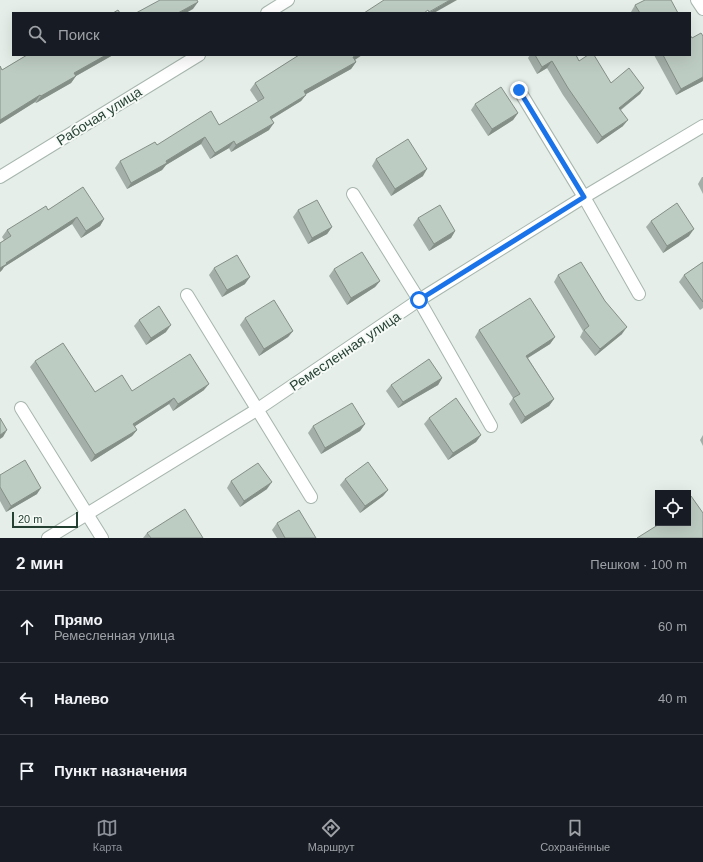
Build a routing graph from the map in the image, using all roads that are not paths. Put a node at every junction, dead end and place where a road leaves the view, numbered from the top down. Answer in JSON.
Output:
{"nodes":[{"id":1,"x":288,"y":0,"type":"edge"},
{"id":2,"x":697,"y":0,"type":"edge"},
{"id":3,"x":703,"y":9,"type":"edge"},
{"id":4,"x":269,"y":12,"type":"edge"},
{"id":5,"x":197,"y":56,"type":"edge"},
{"id":6,"x":519,"y":90,"type":"dead end"},
{"id":7,"x":703,"y":126,"type":"edge"},
{"id":8,"x":0,"y":177,"type":"edge"},
{"id":9,"x":353,"y":194,"type":"dead end"},
{"id":10,"x":584,"y":197,"type":"junction"},
{"id":11,"x":639,"y":294,"type":"dead end"},
{"id":12,"x":187,"y":295,"type":"dead end"},
{"id":13,"x":419,"y":300,"type":"junction"},
{"id":14,"x":21,"y":408,"type":"dead end"},
{"id":15,"x":258,"y":409,"type":"junction"},
{"id":16,"x":491,"y":426,"type":"dead end"},
{"id":17,"x":312,"y":497,"type":"dead end"},
{"id":18,"x":87,"y":514,"type":"junction"},
{"id":19,"x":48,"y":538,"type":"edge"},
{"id":20,"x":102,"y":538,"type":"edge"}],
"edges":[{"from":1,"to":4,"type":"street"},
{"from":2,"to":3,"type":"street"},
{"from":5,"to":8,"type":"street","name":"Рабочая улица"},
{"from":6,"to":10,"type":"street"},
{"from":7,"to":10,"type":"street","name":"Ремесленная улица"},
{"from":9,"to":13,"type":"street"},
{"from":10,"to":11,"type":"street"},
{"from":10,"to":13,"type":"street","name":"Ремесленная улица"},
{"from":12,"to":15,"type":"street"},
{"from":13,"to":15,"type":"street","name":"Ремесленная улица"},
{"from":13,"to":16,"type":"street"},
{"from":14,"to":18,"type":"street"},
{"from":15,"to":17,"type":"street"},
{"from":15,"to":18,"type":"street","name":"Ремесленная улица"},
{"from":18,"to":19,"type":"street","name":"Ремесленная улица"},
{"from":18,"to":20,"type":"street"}]}
